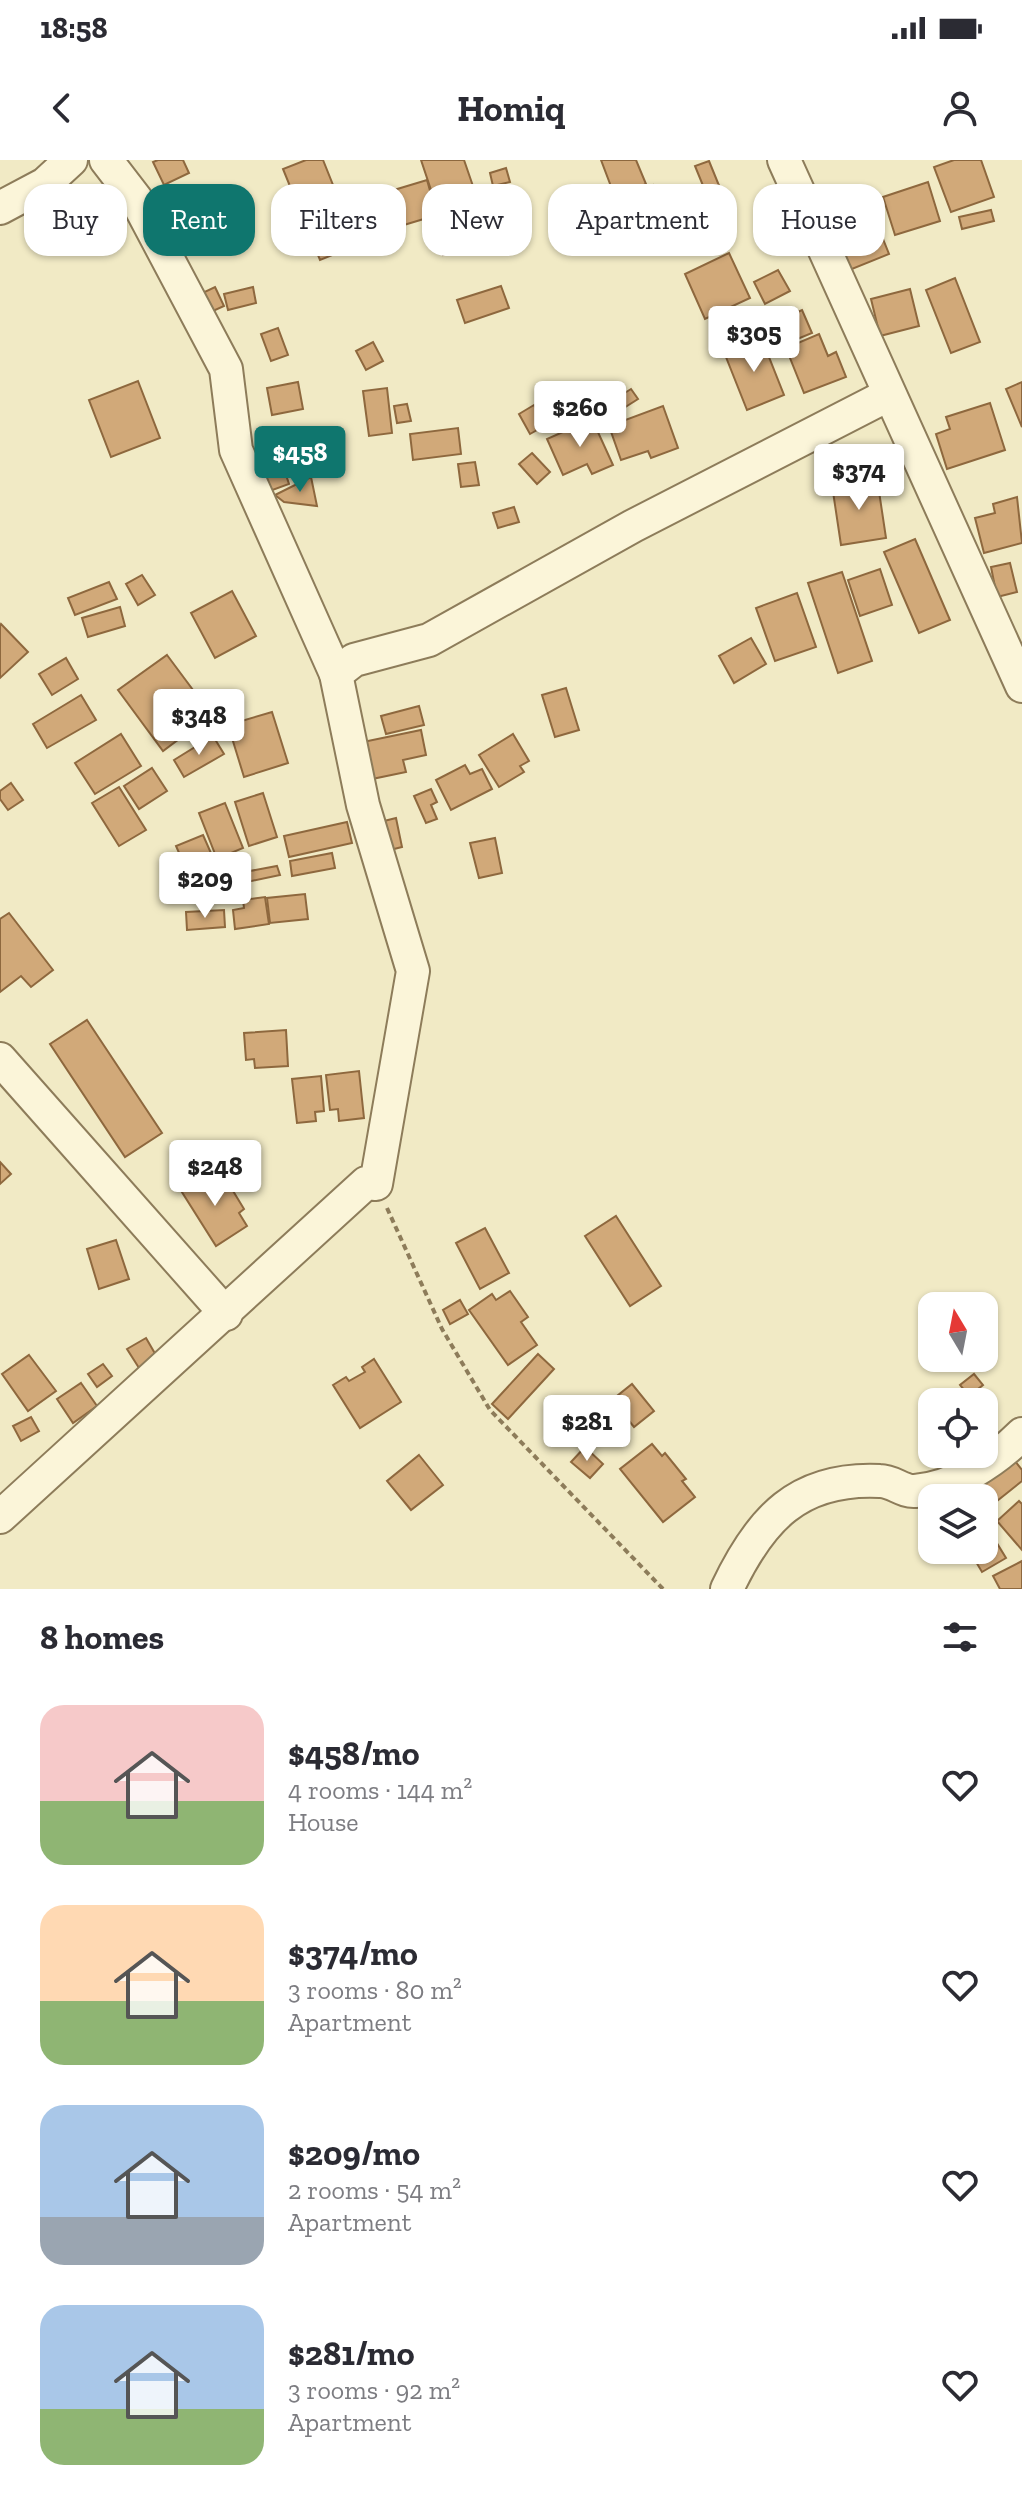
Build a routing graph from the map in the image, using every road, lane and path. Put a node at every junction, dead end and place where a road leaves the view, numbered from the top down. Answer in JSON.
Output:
{"nodes":[{"id":1,"x":71,"y":160,"type":"edge"},
{"id":2,"x":106,"y":160,"type":"edge"},
{"id":3,"x":784,"y":160,"type":"edge"},
{"id":4,"x":0,"y":208,"type":"edge"},
{"id":5,"x":888,"y":395,"type":"junction"},
{"id":6,"x":336,"y":674,"type":"junction"},
{"id":7,"x":1022,"y":686,"type":"edge"},
{"id":8,"x":0,"y":1059,"type":"edge"},
{"id":9,"x":376,"y":1184,"type":"junction"},
{"id":10,"x":226,"y":1314,"type":"junction"},
{"id":11,"x":1022,"y":1434,"type":"edge"},
{"id":12,"x":0,"y":1517,"type":"edge"},
{"id":13,"x":663,"y":1589,"type":"edge"},
{"id":14,"x":727,"y":1589,"type":"edge"}],
"edges":[{"from":1,"to":4,"type":"street"},
{"from":2,"to":6,"type":"street"},
{"from":3,"to":5,"type":"street"},
{"from":5,"to":6,"type":"street"},
{"from":5,"to":7,"type":"street"},
{"from":6,"to":9,"type":"street"},
{"from":8,"to":10,"type":"street"},
{"from":9,"to":10,"type":"street"},
{"from":9,"to":13,"type":"path"},
{"from":10,"to":12,"type":"street"},
{"from":11,"to":14,"type":"street"}]}
